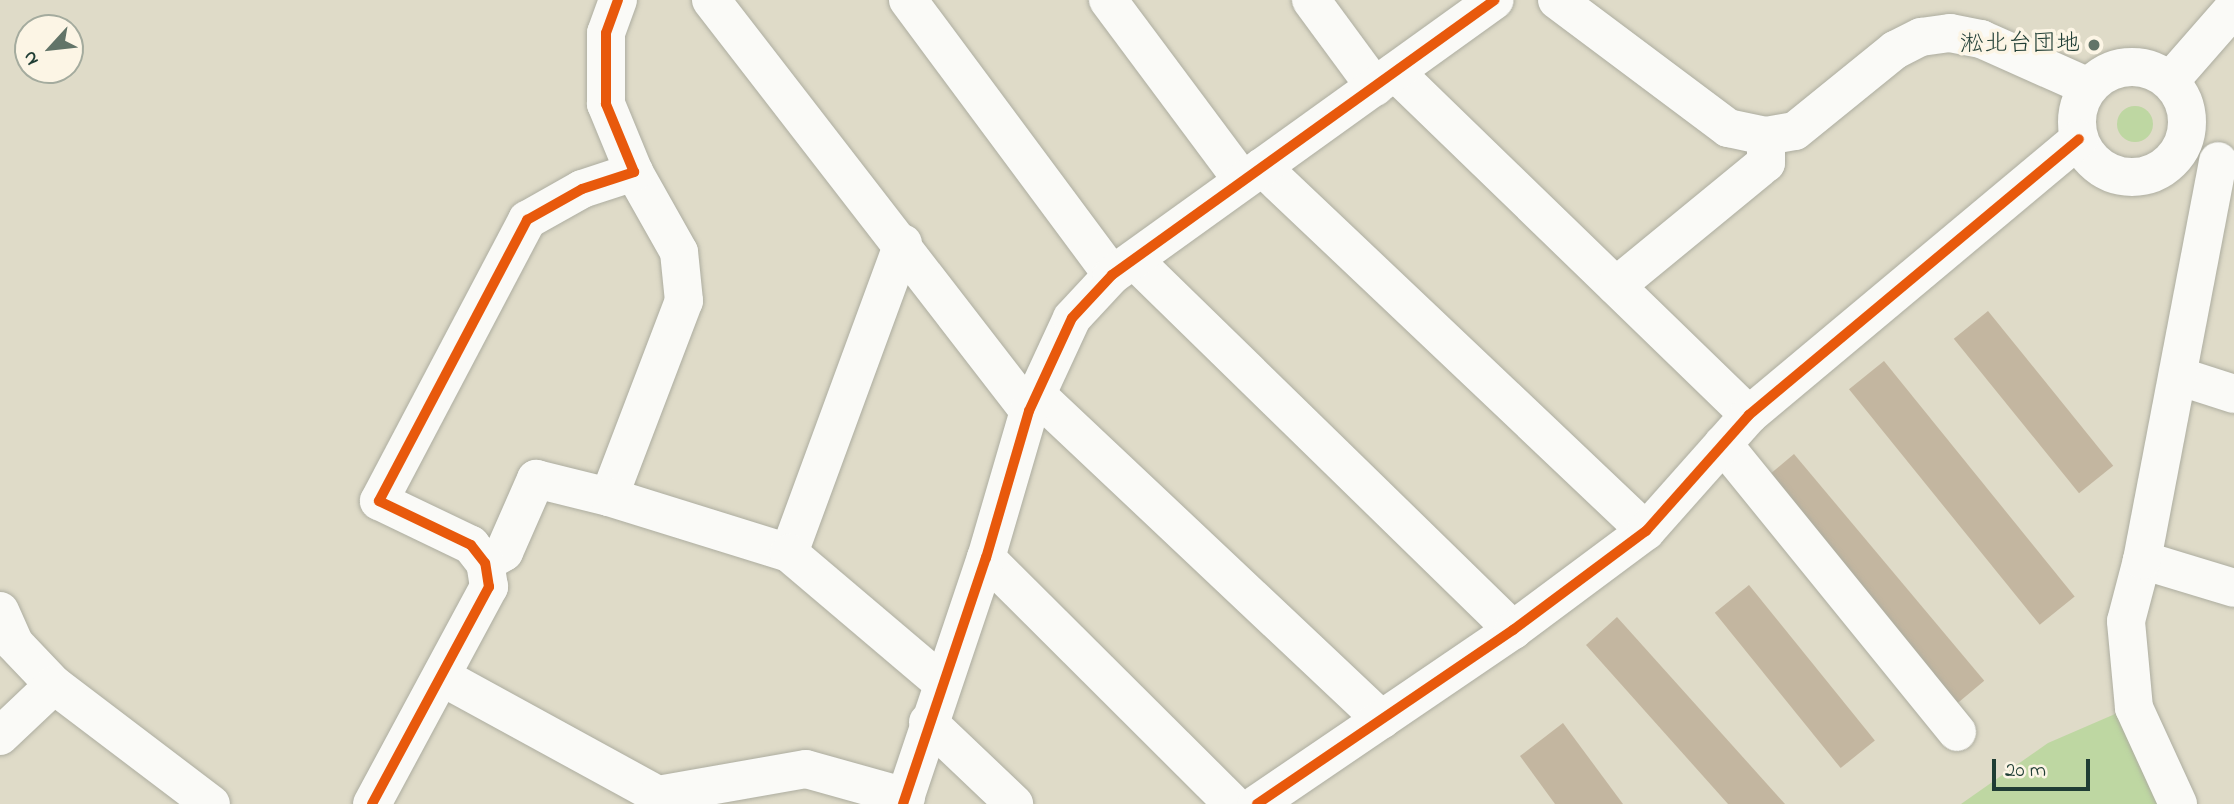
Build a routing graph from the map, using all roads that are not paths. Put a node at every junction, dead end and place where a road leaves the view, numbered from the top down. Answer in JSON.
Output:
{"nodes":[{"id":1,"x":618,"y":0,"type":"edge"},
{"id":2,"x":711,"y":0,"type":"edge"},
{"id":3,"x":908,"y":0,"type":"edge"},
{"id":4,"x":1108,"y":0,"type":"edge"},
{"id":5,"x":1311,"y":0,"type":"edge"},
{"id":6,"x":1494,"y":0,"type":"edge"},
{"id":7,"x":1557,"y":0,"type":"edge"},
{"id":8,"x":2229,"y":12,"type":"edge"},
{"id":9,"x":1385,"y":80,"type":"junction"},
{"id":10,"x":2170,"y":81,"type":"junction"},
{"id":11,"x":2089,"y":87,"type":"junction"},
{"id":12,"x":1766,"y":136,"type":"junction"},
{"id":13,"x":2079,"y":139,"type":"junction"},
{"id":14,"x":2180,"y":149,"type":"junction"},
{"id":15,"x":2226,"y":165,"type":"edge"},
{"id":16,"x":634,"y":172,"type":"junction"},
{"id":17,"x":1252,"y":173,"type":"junction"},
{"id":18,"x":903,"y":243,"type":"junction"},
{"id":19,"x":1123,"y":267,"type":"junction"},
{"id":20,"x":1616,"y":286,"type":"junction"},
{"id":21,"x":2178,"y":376,"type":"junction"},
{"id":22,"x":2234,"y":394,"type":"edge"},
{"id":23,"x":1033,"y":402,"type":"junction"},
{"id":24,"x":1749,"y":415,"type":"junction"},
{"id":25,"x":1723,"y":444,"type":"junction"},
{"id":26,"x":609,"y":497,"type":"junction"},
{"id":27,"x":1646,"y":531,"type":"junction"},
{"id":28,"x":789,"y":553,"type":"junction"},
{"id":29,"x":986,"y":558,"type":"junction"},
{"id":30,"x":2141,"y":560,"type":"junction"},
{"id":31,"x":485,"y":563,"type":"junction"},
{"id":32,"x":2234,"y":588,"type":"edge"},
{"id":33,"x":0,"y":611,"type":"edge"},
{"id":34,"x":1513,"y":630,"type":"junction"},
{"id":35,"x":444,"y":678,"type":"junction"},
{"id":36,"x":941,"y":682,"type":"junction"},
{"id":37,"x":54,"y":685,"type":"junction"},
{"id":38,"x":1382,"y":719,"type":"junction"},
{"id":39,"x":928,"y":722,"type":"junction"},
{"id":40,"x":1958,"y":732,"type":"dead end"},
{"id":41,"x":0,"y":736,"type":"edge"},
{"id":42,"x":905,"y":800,"type":"edge"},
{"id":43,"x":211,"y":804,"type":"edge"},
{"id":44,"x":372,"y":804,"type":"edge"},
{"id":45,"x":1014,"y":804,"type":"edge"},
{"id":46,"x":1233,"y":804,"type":"edge"},
{"id":47,"x":1256,"y":804,"type":"edge"},
{"id":48,"x":2178,"y":804,"type":"edge"}],
"edges":[{"from":1,"to":16,"type":"street"},
{"from":2,"to":18,"type":"street"},
{"from":3,"to":19,"type":"street"},
{"from":4,"to":17,"type":"street"},
{"from":5,"to":9,"type":"street"},
{"from":6,"to":9,"type":"street"},
{"from":7,"to":12,"type":"street"},
{"from":8,"to":10,"type":"street"},
{"from":9,"to":17,"type":"street"},
{"from":9,"to":20,"type":"street"},
{"from":10,"to":11,"type":"street"},
{"from":10,"to":14,"type":"street"},
{"from":11,"to":12,"type":"street"},
{"from":11,"to":13,"type":"street"},
{"from":12,"to":20,"type":"street"},
{"from":13,"to":14,"type":"street"},
{"from":13,"to":24,"type":"street"},
{"from":14,"to":15,"type":"street"},
{"from":15,"to":21,"type":"street"},
{"from":16,"to":26,"type":"street"},
{"from":16,"to":31,"type":"street"},
{"from":17,"to":19,"type":"street"},
{"from":17,"to":27,"type":"street"},
{"from":18,"to":23,"type":"street"},
{"from":18,"to":28,"type":"street"},
{"from":19,"to":23,"type":"street"},
{"from":19,"to":34,"type":"street"},
{"from":20,"to":24,"type":"street"},
{"from":21,"to":22,"type":"street"},
{"from":21,"to":30,"type":"street"},
{"from":23,"to":29,"type":"street"},
{"from":23,"to":38,"type":"street"},
{"from":24,"to":25,"type":"street"},
{"from":25,"to":27,"type":"street"},
{"from":25,"to":40,"type":"street"},
{"from":26,"to":28,"type":"street"},
{"from":26,"to":31,"type":"street"},
{"from":27,"to":34,"type":"street"},
{"from":28,"to":36,"type":"street"},
{"from":29,"to":36,"type":"street"},
{"from":29,"to":46,"type":"street"},
{"from":30,"to":32,"type":"street"},
{"from":30,"to":48,"type":"street"},
{"from":31,"to":35,"type":"street"},
{"from":33,"to":37,"type":"street"},
{"from":34,"to":38,"type":"street"},
{"from":35,"to":42,"type":"street"},
{"from":35,"to":44,"type":"street"},
{"from":36,"to":39,"type":"street"},
{"from":37,"to":41,"type":"street"},
{"from":37,"to":43,"type":"street"},
{"from":38,"to":47,"type":"street"},
{"from":39,"to":42,"type":"street"},
{"from":39,"to":45,"type":"street"}]}
